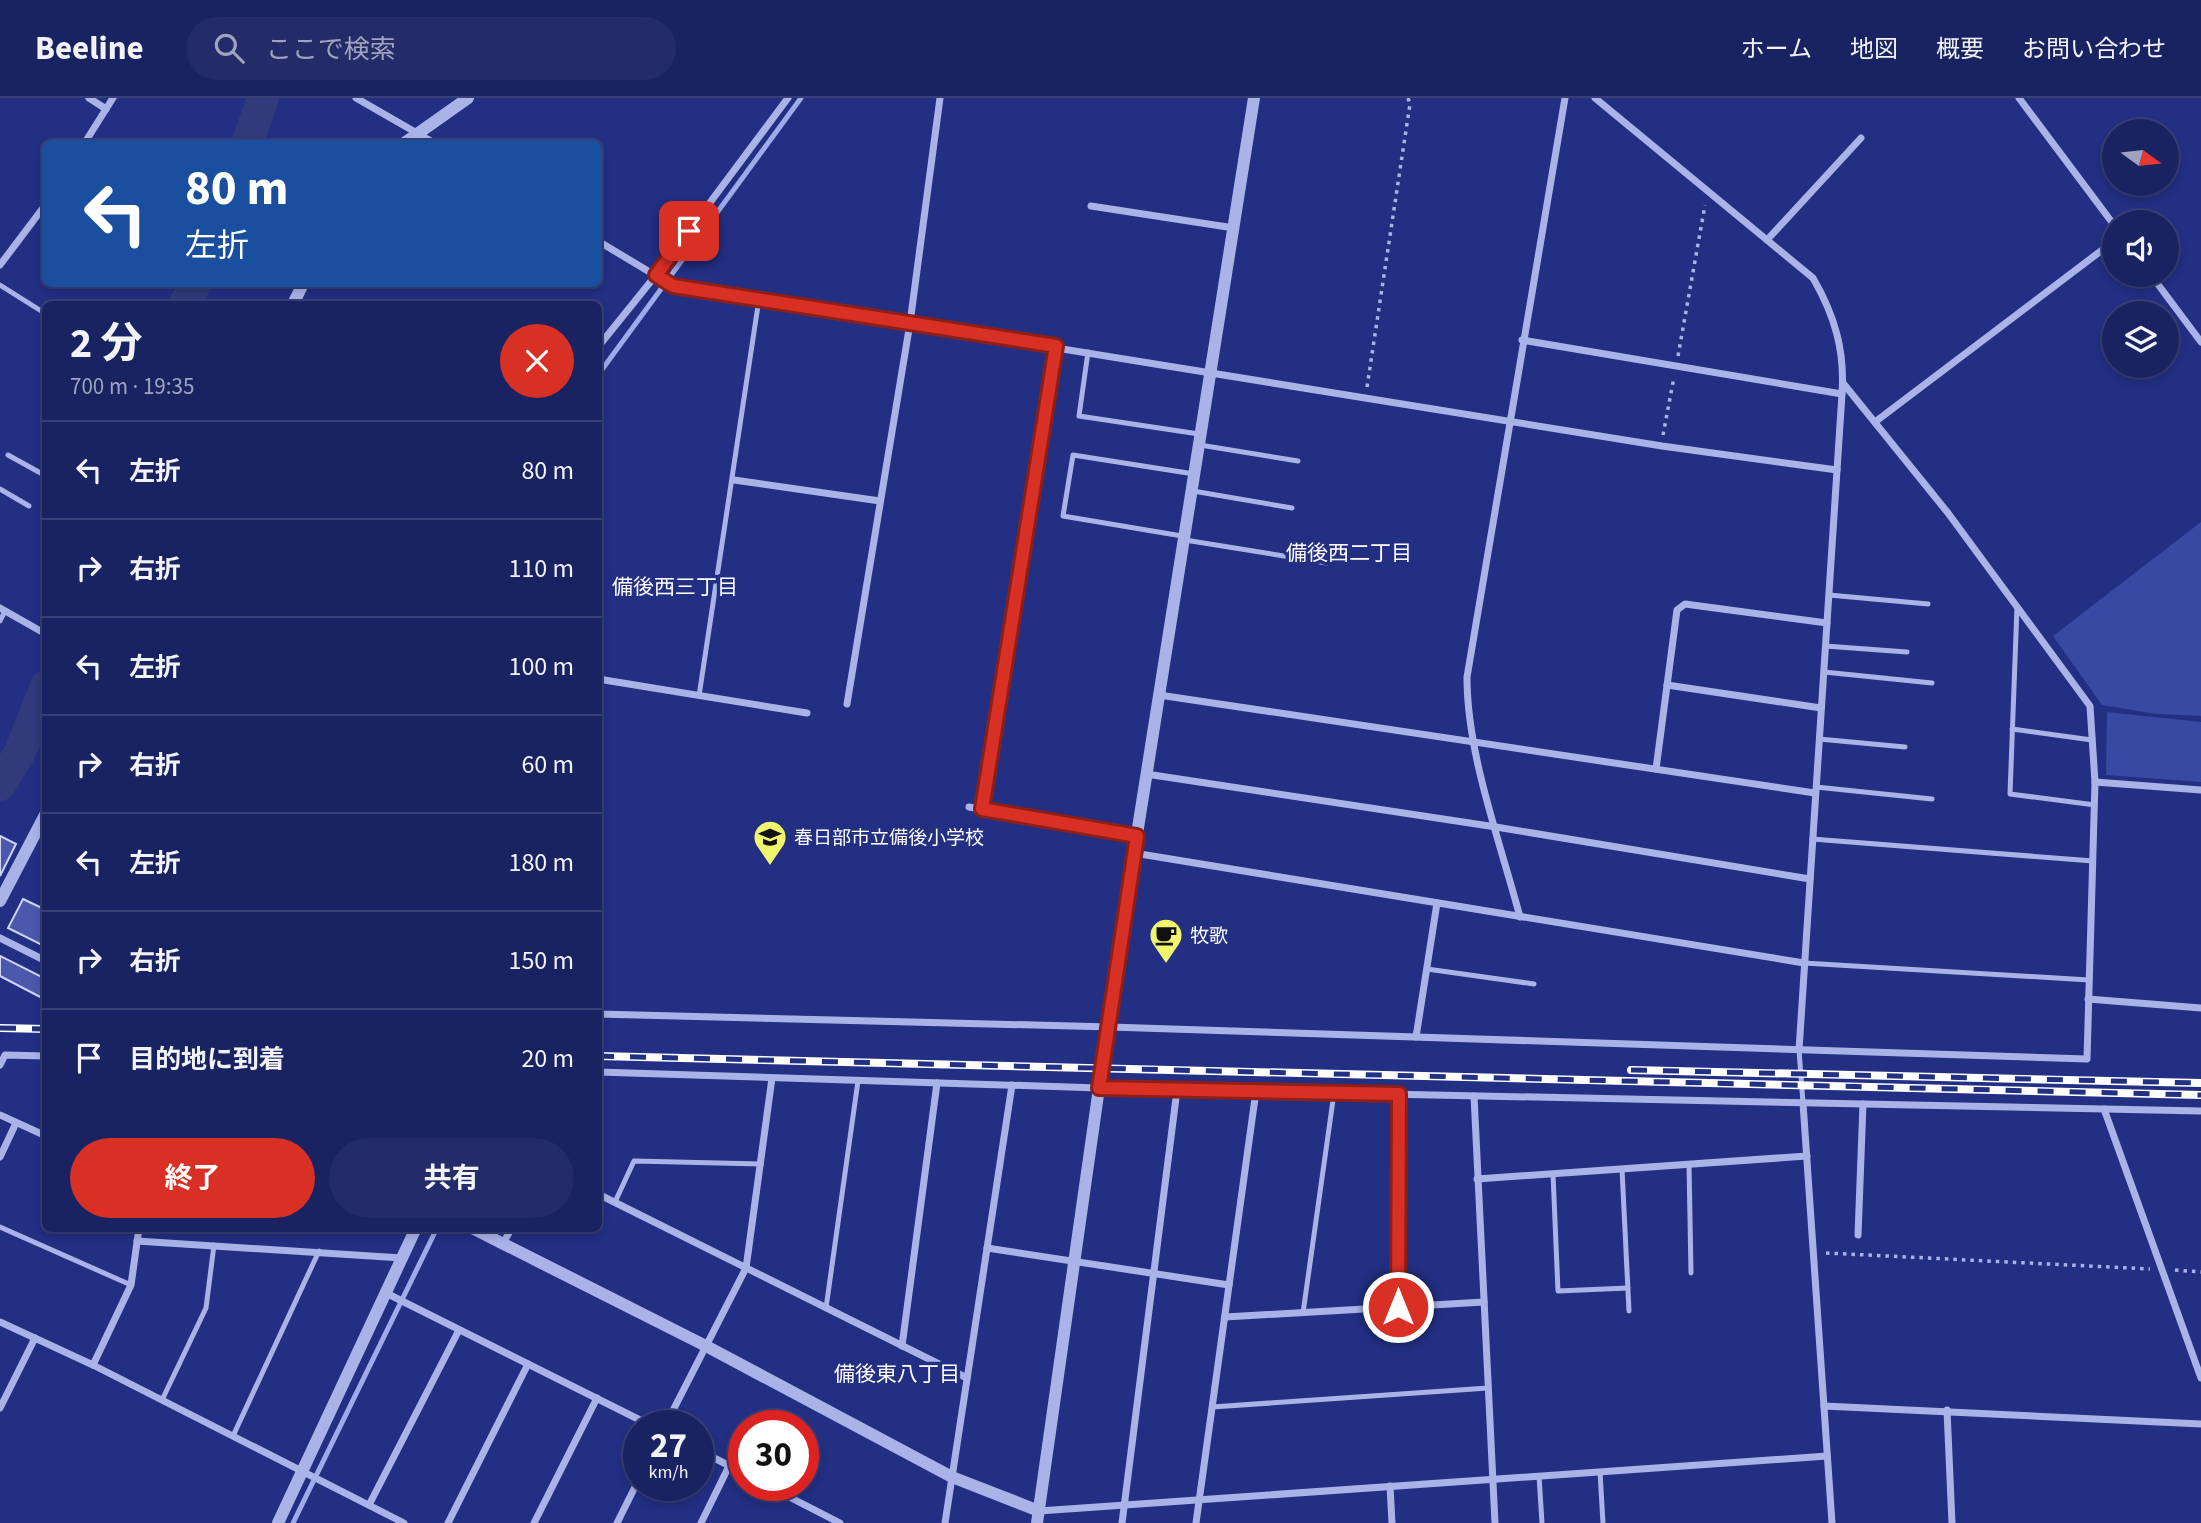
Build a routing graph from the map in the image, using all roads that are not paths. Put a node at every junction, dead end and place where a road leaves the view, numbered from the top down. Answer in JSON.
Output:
{"nodes":[{"id":1,"x":89,"y":98,"type":"edge"},
{"id":2,"x":113,"y":98,"type":"edge"},
{"id":3,"x":356,"y":98,"type":"edge"},
{"id":4,"x":375,"y":98,"type":"edge"},
{"id":5,"x":468,"y":98,"type":"edge"},
{"id":6,"x":788,"y":98,"type":"edge"},
{"id":7,"x":940,"y":98,"type":"edge"},
{"id":8,"x":1254,"y":98,"type":"edge"},
{"id":9,"x":1565,"y":98,"type":"edge"},
{"id":10,"x":1595,"y":98,"type":"edge"},
{"id":11,"x":2019,"y":98,"type":"edge"},
{"id":12,"x":370,"y":106,"type":"junction"},
{"id":13,"x":106,"y":109,"type":"junction"},
{"id":14,"x":419,"y":133,"type":"junction"},
{"id":15,"x":1861,"y":138,"type":"dead end"},
{"id":16,"x":87,"y":140,"type":"edge"},
{"id":17,"x":409,"y":140,"type":"edge"},
{"id":18,"x":430,"y":140,"type":"edge"},
{"id":19,"x":1091,"y":206,"type":"dead end"},
{"id":20,"x":42,"y":209,"type":"edge"},
{"id":21,"x":2103,"y":210,"type":"edge"},
{"id":22,"x":1234,"y":228,"type":"junction"},
{"id":23,"x":1767,"y":240,"type":"junction"},
{"id":24,"x":602,"y":243,"type":"edge"},
{"id":25,"x":2102,"y":250,"type":"edge"},
{"id":26,"x":0,"y":265,"type":"edge"},
{"id":27,"x":656,"y":275,"type":"junction"},
{"id":28,"x":0,"y":285,"type":"edge"},
{"id":29,"x":2160,"y":287,"type":"edge"},
{"id":30,"x":759,"y":299,"type":"junction"},
{"id":31,"x":42,"y":311,"type":"edge"},
{"id":32,"x":910,"y":323,"type":"junction"},
{"id":33,"x":1522,"y":340,"type":"junction"},
{"id":34,"x":602,"y":342,"type":"edge"},
{"id":35,"x":2201,"y":342,"type":"edge"},
{"id":36,"x":1056,"y":346,"type":"junction"},
{"id":37,"x":1088,"y":351,"type":"junction"},
{"id":38,"x":1213,"y":371,"type":"junction"},
{"id":39,"x":1843,"y":383,"type":"junction"},
{"id":40,"x":1842,"y":394,"type":"junction"},
{"id":41,"x":1511,"y":421,"type":"junction"},
{"id":42,"x":1875,"y":422,"type":"junction"},
{"id":43,"x":1201,"y":440,"type":"junction"},
{"id":44,"x":8,"y":455,"type":"dead end"},
{"id":45,"x":1297,"y":461,"type":"dead end"},
{"id":46,"x":1837,"y":471,"type":"junction"},
{"id":47,"x":42,"y":474,"type":"edge"},
{"id":48,"x":1195,"y":474,"type":"junction"},
{"id":49,"x":734,"y":480,"type":"junction"},
{"id":50,"x":0,"y":489,"type":"edge"},
{"id":51,"x":1193,"y":491,"type":"junction"},
{"id":52,"x":880,"y":501,"type":"junction"},
{"id":53,"x":29,"y":506,"type":"dead end"},
{"id":54,"x":1292,"y":508,"type":"dead end"},
{"id":55,"x":1185,"y":538,"type":"junction"},
{"id":56,"x":1327,"y":563,"type":"dead end"},
{"id":57,"x":1829,"y":594,"type":"junction"},
{"id":58,"x":1928,"y":604,"type":"dead end"},
{"id":59,"x":2017,"y":607,"type":"junction"},
{"id":60,"x":3,"y":610,"type":"edge"},
{"id":61,"x":0,"y":621,"type":"edge"},
{"id":62,"x":1827,"y":623,"type":"junction"},
{"id":63,"x":42,"y":632,"type":"edge"},
{"id":64,"x":1825,"y":646,"type":"junction"},
{"id":65,"x":1908,"y":652,"type":"dead end"},
{"id":66,"x":1824,"y":672,"type":"junction"},
{"id":67,"x":602,"y":680,"type":"edge"},
{"id":68,"x":1932,"y":683,"type":"dead end"},
{"id":69,"x":1667,"y":685,"type":"junction"},
{"id":70,"x":1159,"y":695,"type":"junction"},
{"id":71,"x":699,"y":696,"type":"junction"},
{"id":72,"x":847,"y":704,"type":"dead end"},
{"id":73,"x":1821,"y":708,"type":"junction"},
{"id":74,"x":807,"y":713,"type":"dead end"},
{"id":75,"x":2012,"y":729,"type":"junction"},
{"id":76,"x":1819,"y":739,"type":"junction"},
{"id":77,"x":2092,"y":740,"type":"junction"},
{"id":78,"x":1474,"y":741,"type":"junction"},
{"id":79,"x":1905,"y":747,"type":"dead end"},
{"id":80,"x":1656,"y":769,"type":"junction"},
{"id":81,"x":1146,"y":774,"type":"junction"},
{"id":82,"x":2095,"y":782,"type":"junction"},
{"id":83,"x":1816,"y":790,"type":"junction"},
{"id":84,"x":2201,"y":790,"type":"edge"},
{"id":85,"x":1932,"y":800,"type":"dead end"},
{"id":86,"x":2095,"y":805,"type":"junction"},
{"id":87,"x":969,"y":807,"type":"dead end"},
{"id":88,"x":982,"y":809,"type":"junction"},
{"id":89,"x":42,"y":821,"type":"edge"},
{"id":90,"x":1496,"y":827,"type":"junction"},
{"id":91,"x":1137,"y":836,"type":"junction"},
{"id":92,"x":1812,"y":839,"type":"junction"},
{"id":93,"x":1134,"y":853,"type":"junction"},
{"id":94,"x":2093,"y":861,"type":"junction"},
{"id":95,"x":1810,"y":879,"type":"junction"},
{"id":96,"x":0,"y":901,"type":"edge"},
{"id":97,"x":1437,"y":903,"type":"junction"},
{"id":98,"x":1520,"y":917,"type":"junction"},
{"id":99,"x":0,"y":937,"type":"edge"},
{"id":100,"x":42,"y":959,"type":"edge"},
{"id":101,"x":1804,"y":963,"type":"junction"},
{"id":102,"x":1427,"y":970,"type":"junction"},
{"id":103,"x":2089,"y":980,"type":"junction"},
{"id":104,"x":1534,"y":984,"type":"dead end"},
{"id":105,"x":2088,"y":999,"type":"junction"},
{"id":106,"x":2201,"y":1008,"type":"edge"},
{"id":107,"x":602,"y":1014,"type":"edge"},
{"id":108,"x":1110,"y":1027,"type":"junction"},
{"id":109,"x":1416,"y":1037,"type":"junction"},
{"id":110,"x":1799,"y":1051,"type":"junction"},
{"id":111,"x":42,"y":1056,"type":"edge"},
{"id":112,"x":0,"y":1065,"type":"edge"},
{"id":113,"x":602,"y":1072,"type":"edge"},
{"id":114,"x":772,"y":1078,"type":"junction"},
{"id":115,"x":858,"y":1081,"type":"junction"},
{"id":116,"x":937,"y":1083,"type":"junction"},
{"id":117,"x":1012,"y":1085,"type":"junction"},
{"id":118,"x":1099,"y":1088,"type":"junction"},
{"id":119,"x":1177,"y":1090,"type":"junction"},
{"id":120,"x":1256,"y":1091,"type":"junction"},
{"id":121,"x":1334,"y":1093,"type":"junction"},
{"id":122,"x":1399,"y":1094,"type":"junction"},
{"id":123,"x":1474,"y":1096,"type":"junction"},
{"id":124,"x":1803,"y":1103,"type":"junction"},
{"id":125,"x":1863,"y":1104,"type":"junction"},
{"id":126,"x":2104,"y":1109,"type":"junction"},
{"id":127,"x":2201,"y":1111,"type":"edge"},
{"id":128,"x":0,"y":1115,"type":"edge"},
{"id":129,"x":16,"y":1123,"type":"junction"},
{"id":130,"x":42,"y":1134,"type":"edge"},
{"id":131,"x":1807,"y":1156,"type":"junction"},
{"id":132,"x":0,"y":1157,"type":"edge"},
{"id":133,"x":761,"y":1164,"type":"junction"},
{"id":134,"x":1689,"y":1164,"type":"junction"},
{"id":135,"x":1622,"y":1169,"type":"junction"},
{"id":136,"x":1553,"y":1174,"type":"junction"},
{"id":137,"x":1477,"y":1179,"type":"junction"},
{"id":138,"x":602,"y":1196,"type":"edge"},
{"id":139,"x":615,"y":1202,"type":"junction"},
{"id":140,"x":0,"y":1227,"type":"edge"},
{"id":141,"x":138,"y":1232,"type":"edge"},
{"id":142,"x":414,"y":1232,"type":"edge"},
{"id":143,"x":481,"y":1232,"type":"edge"},
{"id":144,"x":509,"y":1232,"type":"edge"},
{"id":145,"x":1858,"y":1235,"type":"dead end"},
{"id":146,"x":137,"y":1241,"type":"junction"},
{"id":147,"x":503,"y":1242,"type":"junction"},
{"id":148,"x":214,"y":1245,"type":"junction"},
{"id":149,"x":987,"y":1248,"type":"junction"},
{"id":150,"x":319,"y":1251,"type":"junction"},
{"id":151,"x":404,"y":1258,"type":"junction"},
{"id":152,"x":1075,"y":1260,"type":"junction"},
{"id":153,"x":746,"y":1268,"type":"junction"},
{"id":154,"x":1154,"y":1272,"type":"junction"},
{"id":155,"x":1691,"y":1273,"type":"dead end"},
{"id":156,"x":1229,"y":1284,"type":"junction"},
{"id":157,"x":131,"y":1285,"type":"junction"},
{"id":158,"x":1628,"y":1288,"type":"junction"},
{"id":159,"x":388,"y":1294,"type":"junction"},
{"id":160,"x":1483,"y":1302,"type":"junction"},
{"id":161,"x":1398,"y":1307,"type":"junction"},
{"id":162,"x":826,"y":1308,"type":"junction"},
{"id":163,"x":1629,"y":1311,"type":"dead end"},
{"id":164,"x":1303,"y":1313,"type":"junction"},
{"id":165,"x":1224,"y":1317,"type":"junction"},
{"id":166,"x":0,"y":1322,"type":"edge"},
{"id":167,"x":459,"y":1329,"type":"junction"},
{"id":168,"x":35,"y":1338,"type":"junction"},
{"id":169,"x":706,"y":1346,"type":"junction"},
{"id":170,"x":902,"y":1346,"type":"junction"},
{"id":171,"x":528,"y":1364,"type":"junction"},
{"id":172,"x":93,"y":1365,"type":"junction"},
{"id":173,"x":967,"y":1378,"type":"junction"},
{"id":174,"x":2201,"y":1378,"type":"edge"},
{"id":175,"x":1488,"y":1388,"type":"junction"},
{"id":176,"x":597,"y":1398,"type":"junction"},
{"id":177,"x":162,"y":1400,"type":"junction"},
{"id":178,"x":1824,"y":1406,"type":"junction"},
{"id":179,"x":1212,"y":1407,"type":"junction"},
{"id":180,"x":0,"y":1408,"type":"edge"},
{"id":181,"x":673,"y":1410,"type":"edge"},
{"id":182,"x":1947,"y":1410,"type":"junction"},
{"id":183,"x":623,"y":1411,"type":"edge"},
{"id":184,"x":2201,"y":1424,"type":"edge"},
{"id":185,"x":233,"y":1436,"type":"junction"},
{"id":186,"x":1827,"y":1456,"type":"junction"},
{"id":187,"x":728,"y":1468,"type":"edge"},
{"id":188,"x":303,"y":1471,"type":"junction"},
{"id":189,"x":1600,"y":1472,"type":"junction"},
{"id":190,"x":1539,"y":1476,"type":"junction"},
{"id":191,"x":952,"y":1477,"type":"junction"},
{"id":192,"x":1492,"y":1479,"type":"junction"},
{"id":193,"x":1390,"y":1486,"type":"junction"},
{"id":194,"x":1199,"y":1499,"type":"junction"},
{"id":195,"x":628,"y":1501,"type":"edge"},
{"id":196,"x":797,"y":1501,"type":"edge"},
{"id":197,"x":1124,"y":1504,"type":"junction"},
{"id":198,"x":369,"y":1506,"type":"junction"},
{"id":199,"x":1038,"y":1517,"type":"edge"},
{"id":200,"x":278,"y":1523,"type":"edge"},
{"id":201,"x":404,"y":1523,"type":"edge"},
{"id":202,"x":449,"y":1523,"type":"edge"},
{"id":203,"x":534,"y":1523,"type":"edge"},
{"id":204,"x":617,"y":1523,"type":"edge"},
{"id":205,"x":701,"y":1523,"type":"edge"},
{"id":206,"x":839,"y":1523,"type":"edge"},
{"id":207,"x":944,"y":1523,"type":"edge"},
{"id":208,"x":1122,"y":1523,"type":"edge"},
{"id":209,"x":1196,"y":1523,"type":"edge"},
{"id":210,"x":1392,"y":1523,"type":"edge"},
{"id":211,"x":1495,"y":1523,"type":"edge"},
{"id":212,"x":1542,"y":1523,"type":"edge"},
{"id":213,"x":1602,"y":1523,"type":"edge"},
{"id":214,"x":1832,"y":1523,"type":"edge"},
{"id":215,"x":1952,"y":1523,"type":"edge"}],
"edges":[{"from":1,"to":13,"type":"street"},
{"from":2,"to":13,"type":"street"},
{"from":3,"to":12,"type":"street"},
{"from":4,"to":12,"type":"street"},
{"from":5,"to":14,"type":"street"},
{"from":6,"to":27,"type":"street"},
{"from":7,"to":32,"type":"street"},
{"from":8,"to":22,"type":"street"},
{"from":9,"to":33,"type":"street"},
{"from":10,"to":23,"type":"street"},
{"from":11,"to":21,"type":"street"},
{"from":12,"to":14,"type":"street"},
{"from":13,"to":16,"type":"street"},
{"from":14,"to":17,"type":"street"},
{"from":14,"to":18,"type":"street"},
{"from":15,"to":23,"type":"street"},
{"from":19,"to":22,"type":"street"},
{"from":20,"to":26,"type":"street"},
{"from":22,"to":38,"type":"street"},
{"from":23,"to":39,"type":"street"},
{"from":24,"to":27,"type":"street"},
{"from":25,"to":42,"type":"street"},
{"from":27,"to":30,"type":"street"},
{"from":27,"to":34,"type":"street"},
{"from":28,"to":31,"type":"lane"},
{"from":29,"to":35,"type":"street"},
{"from":30,"to":32,"type":"street"},
{"from":30,"to":49,"type":"lane"},
{"from":32,"to":36,"type":"street"},
{"from":32,"to":52,"type":"street"},
{"from":33,"to":40,"type":"street"},
{"from":33,"to":41,"type":"street"},
{"from":36,"to":37,"type":"street"},
{"from":36,"to":88,"type":"lane"},
{"from":37,"to":38,"type":"street"},
{"from":37,"to":43,"type":"lane"},
{"from":38,"to":41,"type":"street"},
{"from":38,"to":43,"type":"street"},
{"from":39,"to":40,"type":"street"},
{"from":39,"to":42,"type":"street"},
{"from":40,"to":46,"type":"street"},
{"from":41,"to":46,"type":"street"},
{"from":41,"to":78,"type":"street"},
{"from":42,"to":59,"type":"street"},
{"from":43,"to":45,"type":"lane"},
{"from":43,"to":48,"type":"street"},
{"from":44,"to":47,"type":"lane"},
{"from":46,"to":57,"type":"street"},
{"from":48,"to":51,"type":"street"},
{"from":48,"to":55,"type":"lane"},
{"from":49,"to":52,"type":"street"},
{"from":49,"to":71,"type":"lane"},
{"from":50,"to":53,"type":"lane"},
{"from":51,"to":54,"type":"lane"},
{"from":51,"to":55,"type":"street"},
{"from":52,"to":72,"type":"street"},
{"from":55,"to":56,"type":"lane"},
{"from":55,"to":70,"type":"street"},
{"from":57,"to":58,"type":"lane"},
{"from":57,"to":62,"type":"street"},
{"from":59,"to":75,"type":"lane"},
{"from":59,"to":77,"type":"street"},
{"from":60,"to":61,"type":"lane"},
{"from":60,"to":63,"type":"street"},
{"from":62,"to":64,"type":"street"},
{"from":62,"to":69,"type":"street"},
{"from":64,"to":65,"type":"lane"},
{"from":64,"to":66,"type":"street"},
{"from":66,"to":68,"type":"lane"},
{"from":66,"to":73,"type":"street"},
{"from":67,"to":71,"type":"street"},
{"from":69,"to":73,"type":"street"},
{"from":69,"to":80,"type":"street"},
{"from":70,"to":78,"type":"street"},
{"from":70,"to":81,"type":"street"},
{"from":71,"to":74,"type":"street"},
{"from":73,"to":76,"type":"street"},
{"from":75,"to":77,"type":"lane"},
{"from":75,"to":86,"type":"lane"},
{"from":76,"to":79,"type":"lane"},
{"from":76,"to":83,"type":"street"},
{"from":77,"to":82,"type":"street"},
{"from":78,"to":80,"type":"street"},
{"from":78,"to":90,"type":"street"},
{"from":80,"to":83,"type":"street"},
{"from":81,"to":90,"type":"street"},
{"from":81,"to":91,"type":"street"},
{"from":82,"to":84,"type":"street"},
{"from":82,"to":86,"type":"street"},
{"from":83,"to":85,"type":"lane"},
{"from":83,"to":92,"type":"street"},
{"from":86,"to":94,"type":"street"},
{"from":87,"to":88,"type":"street"},
{"from":88,"to":91,"type":"street"},
{"from":89,"to":96,"type":"street"},
{"from":90,"to":95,"type":"street"},
{"from":90,"to":98,"type":"street"},
{"from":91,"to":93,"type":"street"},
{"from":92,"to":94,"type":"lane"},
{"from":92,"to":95,"type":"street"},
{"from":93,"to":97,"type":"street"},
{"from":93,"to":108,"type":"street"},
{"from":94,"to":103,"type":"street"},
{"from":95,"to":101,"type":"street"},
{"from":97,"to":98,"type":"street"},
{"from":97,"to":102,"type":"street"},
{"from":98,"to":101,"type":"street"},
{"from":99,"to":100,"type":"street"},
{"from":101,"to":103,"type":"lane"},
{"from":101,"to":110,"type":"street"},
{"from":102,"to":104,"type":"lane"},
{"from":102,"to":109,"type":"street"},
{"from":103,"to":105,"type":"street"},
{"from":105,"to":106,"type":"street"},
{"from":105,"to":110,"type":"street"},
{"from":107,"to":108,"type":"street"},
{"from":108,"to":109,"type":"street"},
{"from":108,"to":118,"type":"lane"},
{"from":109,"to":110,"type":"street"},
{"from":110,"to":124,"type":"lane"},
{"from":111,"to":112,"type":"street"},
{"from":113,"to":114,"type":"street"},
{"from":114,"to":115,"type":"street"},
{"from":114,"to":133,"type":"street"},
{"from":115,"to":116,"type":"street"},
{"from":115,"to":162,"type":"lane"},
{"from":116,"to":117,"type":"street"},
{"from":116,"to":170,"type":"street"},
{"from":117,"to":118,"type":"street"},
{"from":117,"to":149,"type":"street"},
{"from":118,"to":119,"type":"street"},
{"from":118,"to":152,"type":"street"},
{"from":119,"to":120,"type":"street"},
{"from":119,"to":154,"type":"street"},
{"from":120,"to":121,"type":"street"},
{"from":120,"to":156,"type":"street"},
{"from":121,"to":122,"type":"street"},
{"from":121,"to":164,"type":"lane"},
{"from":122,"to":123,"type":"street"},
{"from":122,"to":161,"type":"street"},
{"from":123,"to":124,"type":"street"},
{"from":123,"to":137,"type":"street"},
{"from":124,"to":125,"type":"street"},
{"from":124,"to":131,"type":"street"},
{"from":125,"to":126,"type":"street"},
{"from":125,"to":145,"type":"street"},
{"from":126,"to":127,"type":"street"},
{"from":126,"to":174,"type":"street"},
{"from":128,"to":129,"type":"street"},
{"from":129,"to":130,"type":"street"},
{"from":129,"to":132,"type":"street"},
{"from":131,"to":134,"type":"street"},
{"from":131,"to":178,"type":"street"},
{"from":133,"to":139,"type":"lane"},
{"from":133,"to":153,"type":"street"},
{"from":134,"to":135,"type":"street"},
{"from":134,"to":155,"type":"lane"},
{"from":135,"to":136,"type":"street"},
{"from":135,"to":158,"type":"lane"},
{"from":136,"to":137,"type":"street"},
{"from":136,"to":158,"type":"lane"},
{"from":137,"to":160,"type":"street"},
{"from":138,"to":139,"type":"street"},
{"from":139,"to":153,"type":"street"},
{"from":140,"to":157,"type":"lane"},
{"from":141,"to":146,"type":"street"},
{"from":142,"to":151,"type":"street"},
{"from":143,"to":147,"type":"street"},
{"from":144,"to":147,"type":"street"},
{"from":146,"to":148,"type":"street"},
{"from":146,"to":157,"type":"street"},
{"from":147,"to":169,"type":"street"},
{"from":148,"to":150,"type":"street"},
{"from":148,"to":177,"type":"lane"},
{"from":149,"to":152,"type":"street"},
{"from":149,"to":173,"type":"street"},
{"from":150,"to":151,"type":"street"},
{"from":150,"to":185,"type":"lane"},
{"from":151,"to":159,"type":"street"},
{"from":152,"to":154,"type":"street"},
{"from":152,"to":199,"type":"street"},
{"from":153,"to":162,"type":"street"},
{"from":153,"to":169,"type":"street"},
{"from":154,"to":156,"type":"street"},
{"from":154,"to":197,"type":"street"},
{"from":156,"to":165,"type":"street"},
{"from":157,"to":172,"type":"street"},
{"from":158,"to":163,"type":"lane"},
{"from":159,"to":167,"type":"street"},
{"from":159,"to":188,"type":"street"},
{"from":160,"to":161,"type":"street"},
{"from":160,"to":175,"type":"street"},
{"from":161,"to":164,"type":"street"},
{"from":162,"to":170,"type":"street"},
{"from":164,"to":165,"type":"street"},
{"from":165,"to":179,"type":"street"},
{"from":166,"to":168,"type":"street"},
{"from":167,"to":171,"type":"street"},
{"from":167,"to":198,"type":"street"},
{"from":168,"to":172,"type":"street"},
{"from":168,"to":180,"type":"street"},
{"from":169,"to":181,"type":"street"},
{"from":169,"to":191,"type":"street"},
{"from":170,"to":173,"type":"street"},
{"from":171,"to":176,"type":"street"},
{"from":171,"to":202,"type":"street"},
{"from":172,"to":177,"type":"street"},
{"from":173,"to":191,"type":"street"},
{"from":175,"to":179,"type":"lane"},
{"from":175,"to":192,"type":"street"},
{"from":176,"to":183,"type":"street"},
{"from":176,"to":203,"type":"street"},
{"from":177,"to":185,"type":"street"},
{"from":178,"to":182,"type":"street"},
{"from":178,"to":186,"type":"street"},
{"from":179,"to":194,"type":"street"},
{"from":182,"to":184,"type":"street"},
{"from":182,"to":215,"type":"street"},
{"from":185,"to":188,"type":"street"},
{"from":186,"to":189,"type":"street"},
{"from":186,"to":214,"type":"street"},
{"from":187,"to":205,"type":"street"},
{"from":188,"to":198,"type":"street"},
{"from":188,"to":200,"type":"street"},
{"from":189,"to":190,"type":"street"},
{"from":189,"to":213,"type":"lane"},
{"from":190,"to":192,"type":"street"},
{"from":190,"to":212,"type":"lane"},
{"from":191,"to":199,"type":"street"},
{"from":191,"to":207,"type":"street"},
{"from":192,"to":193,"type":"street"},
{"from":192,"to":211,"type":"street"},
{"from":193,"to":194,"type":"street"},
{"from":193,"to":210,"type":"street"},
{"from":194,"to":197,"type":"street"},
{"from":194,"to":209,"type":"street"},
{"from":195,"to":204,"type":"street"},
{"from":196,"to":206,"type":"street"},
{"from":197,"to":199,"type":"street"},
{"from":197,"to":208,"type":"street"},
{"from":198,"to":201,"type":"street"}]}
